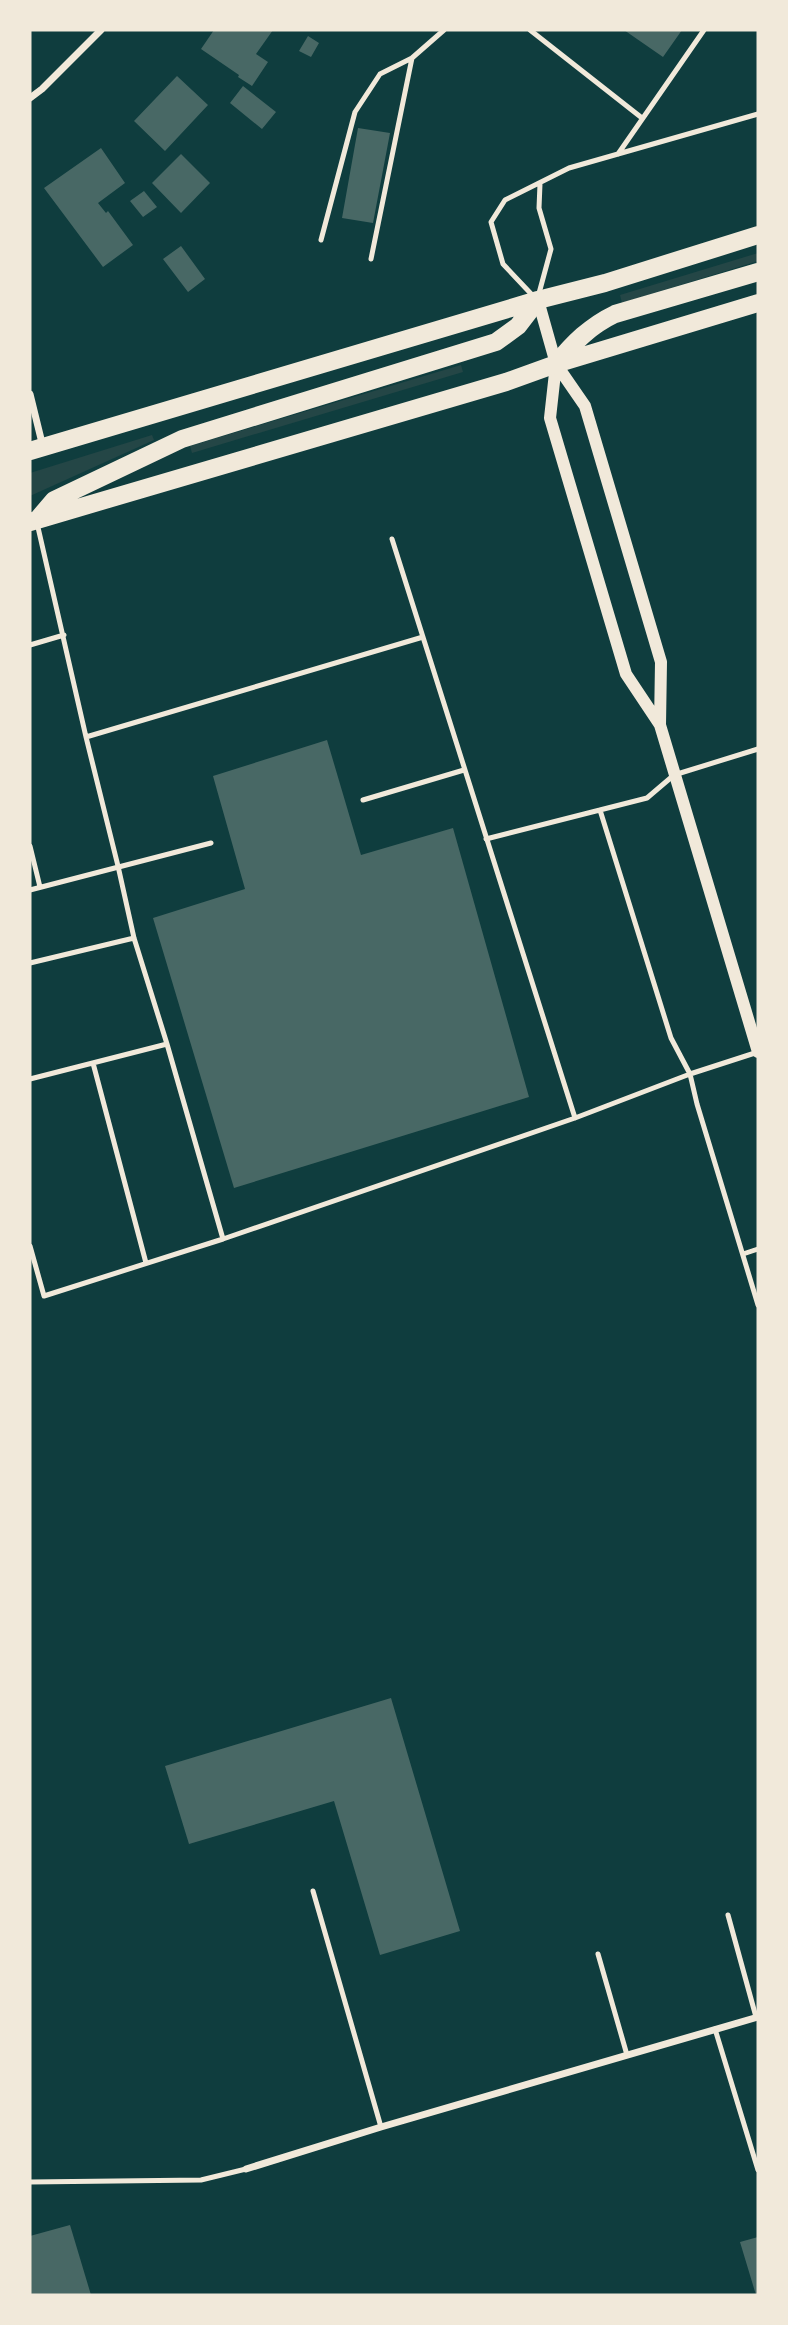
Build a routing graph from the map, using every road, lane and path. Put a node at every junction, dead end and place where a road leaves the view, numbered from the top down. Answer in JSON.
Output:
{"nodes":[{"id":1,"x":101,"y":30,"type":"edge"},
{"id":2,"x":444,"y":30,"type":"edge"},
{"id":3,"x":530,"y":30,"type":"edge"},
{"id":4,"x":704,"y":30,"type":"edge"},
{"id":5,"x":412,"y":58,"type":"junction"},
{"id":6,"x":30,"y":98,"type":"edge"},
{"id":7,"x":758,"y":114,"type":"edge"},
{"id":8,"x":642,"y":118,"type":"junction"},
{"id":9,"x":618,"y":154,"type":"junction"},
{"id":10,"x":540,"y":184,"type":"junction"},
{"id":11,"x":758,"y":235,"type":"edge"},
{"id":12,"x":321,"y":240,"type":"dead end"},
{"id":13,"x":371,"y":259,"type":"dead end"},
{"id":14,"x":758,"y":272,"type":"edge"},
{"id":15,"x":538,"y":300,"type":"junction"},
{"id":16,"x":758,"y":303,"type":"edge"},
{"id":17,"x":556,"y":364,"type":"junction"},
{"id":18,"x":30,"y":394,"type":"edge"},
{"id":19,"x":36,"y":449,"type":"edge"},
{"id":20,"x":33,"y":521,"type":"edge"},
{"id":21,"x":393,"y":538,"type":"dead end"},
{"id":22,"x":64,"y":635,"type":"junction"},
{"id":23,"x":423,"y":637,"type":"junction"},
{"id":24,"x":30,"y":645,"type":"edge"},
{"id":25,"x":660,"y":725,"type":"junction"},
{"id":26,"x":86,"y":737,"type":"junction"},
{"id":27,"x":758,"y":749,"type":"edge"},
{"id":28,"x":464,"y":770,"type":"junction"},
{"id":29,"x":674,"y":775,"type":"junction"},
{"id":30,"x":363,"y":800,"type":"dead end"},
{"id":31,"x":600,"y":810,"type":"junction"},
{"id":32,"x":486,"y":839,"type":"junction"},
{"id":33,"x":211,"y":844,"type":"dead end"},
{"id":34,"x":30,"y":846,"type":"edge"},
{"id":35,"x":118,"y":866,"type":"junction"},
{"id":36,"x":40,"y":887,"type":"junction"},
{"id":37,"x":30,"y":890,"type":"edge"},
{"id":38,"x":134,"y":939,"type":"junction"},
{"id":39,"x":30,"y":963,"type":"edge"},
{"id":40,"x":755,"y":1030,"type":"edge"},
{"id":41,"x":167,"y":1044,"type":"junction"},
{"id":42,"x":758,"y":1052,"type":"edge"},
{"id":43,"x":93,"y":1063,"type":"junction"},
{"id":44,"x":690,"y":1074,"type":"junction"},
{"id":45,"x":30,"y":1079,"type":"edge"},
{"id":46,"x":575,"y":1118,"type":"junction"},
{"id":47,"x":223,"y":1239,"type":"junction"},
{"id":48,"x":30,"y":1246,"type":"edge"},
{"id":49,"x":758,"y":1249,"type":"edge"},
{"id":50,"x":743,"y":1254,"type":"junction"},
{"id":51,"x":146,"y":1264,"type":"junction"},
{"id":52,"x":758,"y":1305,"type":"edge"},
{"id":53,"x":313,"y":1891,"type":"dead end"},
{"id":54,"x":728,"y":1915,"type":"dead end"},
{"id":55,"x":598,"y":1954,"type":"dead end"},
{"id":56,"x":757,"y":2017,"type":"edge"},
{"id":57,"x":715,"y":2029,"type":"junction"},
{"id":58,"x":627,"y":2055,"type":"junction"},
{"id":59,"x":381,"y":2127,"type":"junction"},
{"id":60,"x":246,"y":2169,"type":"joint"},
{"id":61,"x":758,"y":2170,"type":"edge"},
{"id":62,"x":30,"y":2182,"type":"edge"}],
"edges":[{"from":1,"to":6,"type":"street"},
{"from":2,"to":5,"type":"lane"},
{"from":3,"to":8,"type":"lane"},
{"from":4,"to":8,"type":"lane"},
{"from":5,"to":12,"type":"lane"},
{"from":5,"to":13,"type":"lane"},
{"from":7,"to":9,"type":"lane"},
{"from":8,"to":9,"type":"lane"},
{"from":9,"to":10,"type":"lane"},
{"from":10,"to":15,"type":"lane"},
{"from":10,"to":15,"type":"lane"},
{"from":11,"to":15,"type":"main road"},
{"from":14,"to":17,"type":"main road"},
{"from":15,"to":17,"type":"street"},
{"from":15,"to":19,"type":"main road"},
{"from":15,"to":20,"type":"main road"},
{"from":16,"to":17,"type":"main road"},
{"from":17,"to":20,"type":"main road"},
{"from":17,"to":25,"type":"street"},
{"from":17,"to":25,"type":"street"},
{"from":18,"to":19,"type":"street"},
{"from":20,"to":22,"type":"lane"},
{"from":21,"to":23,"type":"lane"},
{"from":22,"to":24,"type":"lane"},
{"from":22,"to":26,"type":"lane"},
{"from":23,"to":26,"type":"lane"},
{"from":23,"to":28,"type":"lane"},
{"from":25,"to":29,"type":"street"},
{"from":26,"to":35,"type":"lane"},
{"from":27,"to":29,"type":"lane"},
{"from":28,"to":30,"type":"lane"},
{"from":28,"to":32,"type":"lane"},
{"from":29,"to":31,"type":"lane"},
{"from":29,"to":40,"type":"street"},
{"from":31,"to":32,"type":"lane"},
{"from":31,"to":44,"type":"lane"},
{"from":32,"to":46,"type":"lane"},
{"from":33,"to":35,"type":"lane"},
{"from":34,"to":36,"type":"lane"},
{"from":35,"to":36,"type":"lane"},
{"from":35,"to":38,"type":"lane"},
{"from":36,"to":37,"type":"lane"},
{"from":38,"to":39,"type":"lane"},
{"from":38,"to":41,"type":"lane"},
{"from":40,"to":42,"type":"street"},
{"from":41,"to":43,"type":"lane"},
{"from":41,"to":47,"type":"lane"},
{"from":42,"to":44,"type":"lane"},
{"from":43,"to":45,"type":"lane"},
{"from":43,"to":51,"type":"lane"},
{"from":44,"to":46,"type":"lane"},
{"from":44,"to":50,"type":"lane"},
{"from":46,"to":47,"type":"lane"},
{"from":47,"to":51,"type":"lane"},
{"from":48,"to":51,"type":"lane"},
{"from":49,"to":50,"type":"lane"},
{"from":50,"to":52,"type":"lane"},
{"from":53,"to":59,"type":"lane"},
{"from":54,"to":56,"type":"lane"},
{"from":55,"to":58,"type":"lane"},
{"from":56,"to":57,"type":"street"},
{"from":57,"to":58,"type":"street"},
{"from":57,"to":61,"type":"lane"},
{"from":58,"to":59,"type":"street"},
{"from":59,"to":60,"type":"street"},
{"from":60,"to":62,"type":"lane"}]}
